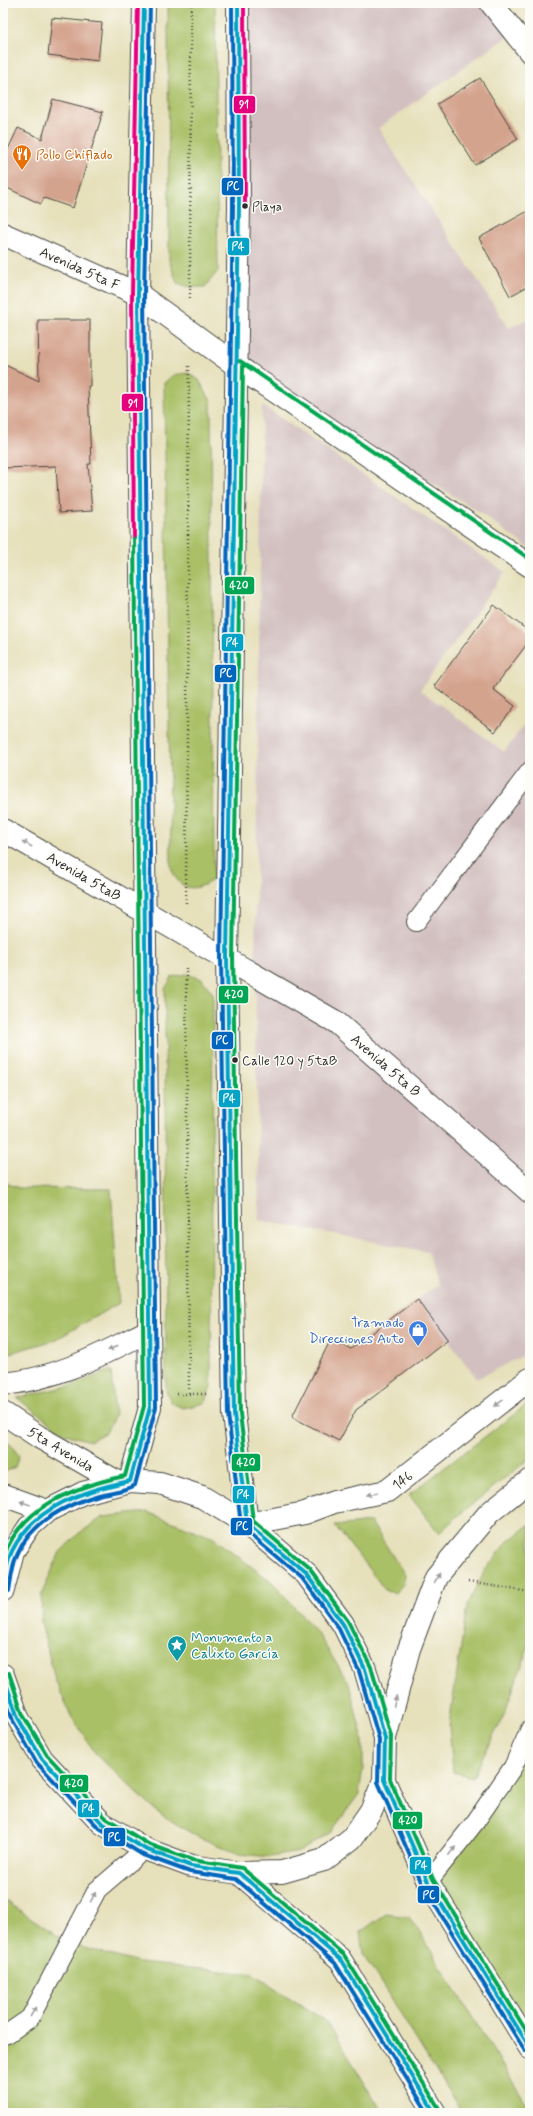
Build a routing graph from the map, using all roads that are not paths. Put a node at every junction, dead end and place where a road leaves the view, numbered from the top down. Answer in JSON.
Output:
{"nodes":[{"id":1,"x":144,"y":3,"type":"edge"},
{"id":2,"x":238,"y":3,"type":"edge"},
{"id":3,"x":491,"y":3,"type":"edge"},
{"id":4,"x":530,"y":52,"type":"edge"},
{"id":5,"x":3,"y":234,"type":"edge"},
{"id":6,"x":138,"y":294,"type":"junction"},
{"id":7,"x":238,"y":366,"type":"junction"},
{"id":8,"x":530,"y":566,"type":"edge"},
{"id":9,"x":530,"y":771,"type":"edge"},
{"id":10,"x":3,"y":830,"type":"edge"},
{"id":11,"x":146,"y":912,"type":"junction"},
{"id":12,"x":416,"y":922,"type":"dead end"},
{"id":13,"x":227,"y":958,"type":"junction"},
{"id":14,"x":530,"y":1192,"type":"edge"},
{"id":15,"x":148,"y":1331,"type":"junction"},
{"id":16,"x":530,"y":1379,"type":"edge"},
{"id":17,"x":3,"y":1384,"type":"edge"},
{"id":18,"x":3,"y":1413,"type":"edge"},
{"id":19,"x":530,"y":1480,"type":"edge"},
{"id":20,"x":125,"y":1482,"type":"junction"},
{"id":21,"x":3,"y":1495,"type":"edge"},
{"id":22,"x":47,"y":1511,"type":"junction"},
{"id":23,"x":247,"y":1524,"type":"junction"},
{"id":24,"x":4,"y":1581,"type":"edge"},
{"id":25,"x":3,"y":1675,"type":"edge"},
{"id":26,"x":530,"y":1729,"type":"edge"},
{"id":27,"x":385,"y":1738,"type":"junction"},
{"id":28,"x":384,"y":1780,"type":"junction"},
{"id":29,"x":145,"y":1849,"type":"junction"},
{"id":30,"x":239,"y":1873,"type":"junction"},
{"id":31,"x":428,"y":1882,"type":"junction"},
{"id":32,"x":3,"y":2034,"type":"edge"},
{"id":33,"x":530,"y":2048,"type":"edge"},
{"id":34,"x":435,"y":2113,"type":"edge"}],
"edges":[{"from":1,"to":6,"type":"main road"},
{"from":2,"to":7,"type":"main road"},
{"from":3,"to":4,"type":"main road"},
{"from":5,"to":6,"type":"main road","name":"Avenida 5ta F"},
{"from":6,"to":7,"type":"main road","name":"Avenida 5ta F"},
{"from":6,"to":11,"type":"main road"},
{"from":7,"to":8,"type":"main road","name":"Avenida 5ta F"},
{"from":7,"to":13,"type":"main road"},
{"from":9,"to":12,"type":"lane"},
{"from":11,"to":10,"type":"main road","name":"Avenida 5taB","one_way":true},
{"from":11,"to":13,"type":"main road","name":"Avenida 5taB"},
{"from":11,"to":15,"type":"main road"},
{"from":13,"to":14,"type":"main road","name":"Avenida 5ta B"},
{"from":13,"to":23,"type":"main road"},
{"from":15,"to":17,"type":"main road","one_way":true},
{"from":15,"to":20,"type":"main road"},
{"from":16,"to":23,"type":"main road","name":"146","one_way":true},
{"from":18,"to":20,"type":"main road","name":"5ta Avenida"},
{"from":27,"to":19,"type":"main road","one_way":true},
{"from":20,"to":22,"type":"main road"},
{"from":20,"to":23,"type":"main road"},
{"from":22,"to":21,"type":"main road","one_way":true},
{"from":22,"to":24,"type":"main road"},
{"from":23,"to":27,"type":"main road"},
{"from":25,"to":29,"type":"main road"},
{"from":31,"to":26,"type":"lane","one_way":true},
{"from":27,"to":28,"type":"main road"},
{"from":28,"to":30,"type":"main road"},
{"from":28,"to":31,"type":"main road"},
{"from":29,"to":30,"type":"main road"},
{"from":32,"to":29,"type":"lane","one_way":true},
{"from":30,"to":34,"type":"main road"},
{"from":31,"to":33,"type":"main road"}]}
